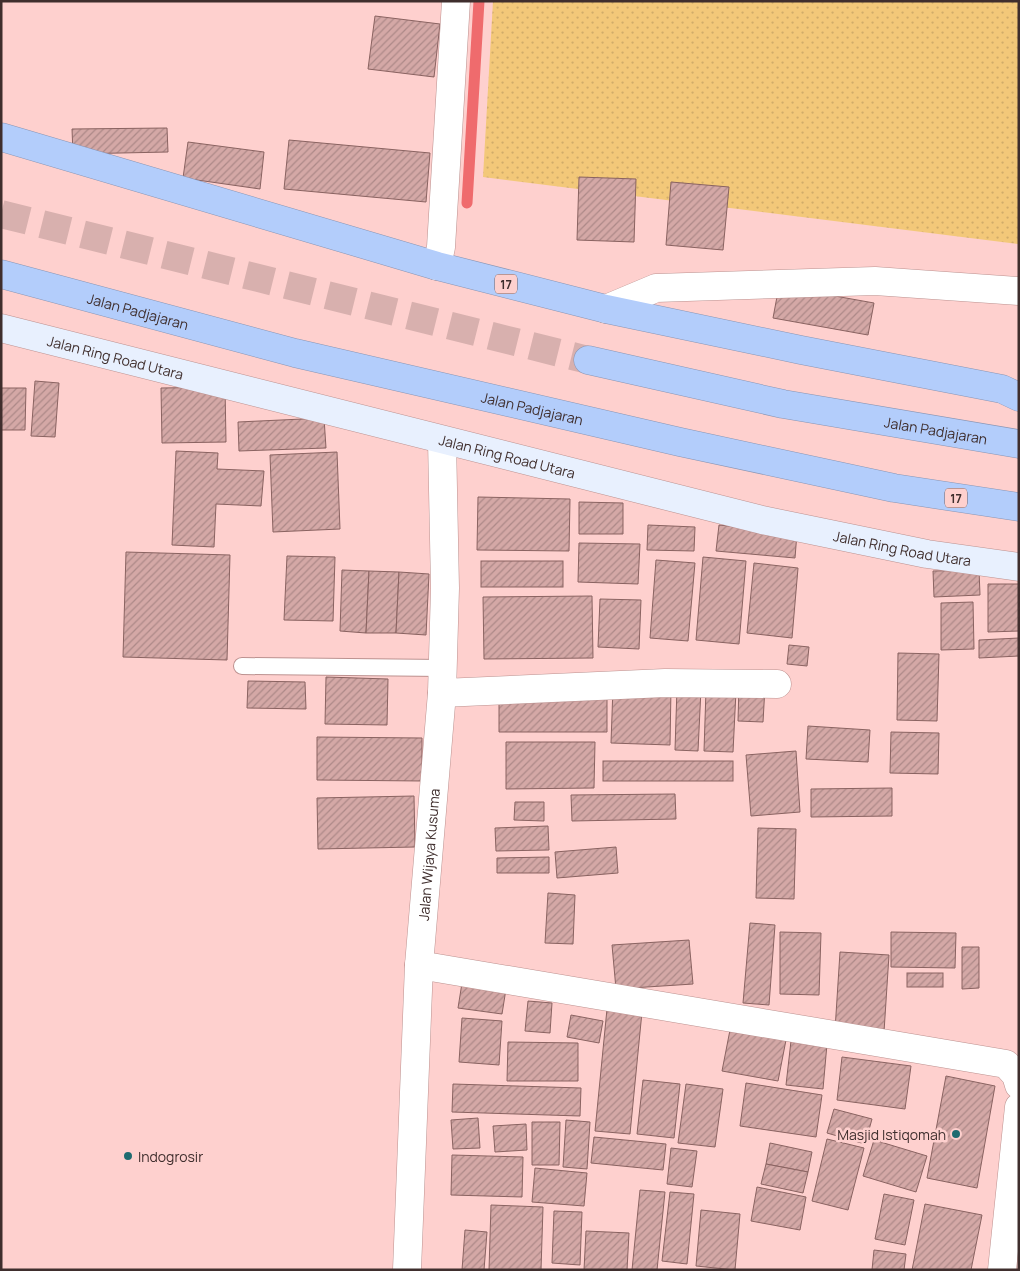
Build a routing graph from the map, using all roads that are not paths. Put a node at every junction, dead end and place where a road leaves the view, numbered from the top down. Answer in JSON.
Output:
{"nodes":[{"id":1,"x":456,"y":1,"type":"edge"},
{"id":2,"x":1,"y":137,"type":"edge"},
{"id":3,"x":1,"y":254,"type":"edge"},
{"id":4,"x":437,"y":266,"type":"junction"},
{"id":5,"x":1,"y":274,"type":"edge"},
{"id":6,"x":50,"y":286,"type":"junction"},
{"id":7,"x":1019,"y":291,"type":"edge"},
{"id":8,"x":606,"y":309,"type":"junction"},
{"id":9,"x":1,"y":328,"type":"edge"},
{"id":10,"x":588,"y":360,"type":"tunnel mouth"},
{"id":11,"x":1019,"y":397,"type":"edge"},
{"id":12,"x":442,"y":440,"type":"junction"},
{"id":13,"x":1019,"y":444,"type":"edge"},
{"id":14,"x":1019,"y":507,"type":"edge"},
{"id":15,"x":1019,"y":567,"type":"edge"},
{"id":16,"x":242,"y":666,"type":"dead end"},
{"id":17,"x":443,"y":681,"type":"junction"},
{"id":18,"x":777,"y":684,"type":"dead end"},
{"id":19,"x":419,"y":965,"type":"junction"},
{"id":20,"x":1018,"y":1078,"type":"edge"},
{"id":21,"x":1019,"y":1107,"type":"edge"},
{"id":22,"x":408,"y":1270,"type":"edge"},
{"id":23,"x":1002,"y":1270,"type":"edge"}],
"edges":[{"from":1,"to":4,"type":"street"},
{"from":2,"to":4,"type":"highway","number":"17"},
{"from":3,"to":6,"type":"highway"},
{"from":4,"to":8,"type":"highway","number":"17"},
{"from":5,"to":6,"type":"highway","number":"17"},
{"from":6,"to":14,"type":"highway","name":"Jalan Padjajaran","number":"17"},
{"from":7,"to":8,"type":"street"},
{"from":8,"to":11,"type":"highway","number":"17"},
{"from":9,"to":12,"type":"street","name":"Jalan Ring Road Utara"},
{"from":10,"to":13,"type":"highway","name":"Jalan Padjajaran"},
{"from":12,"to":15,"type":"street","name":"Jalan Ring Road Utara"},
{"from":12,"to":17,"type":"street","name":"Jalan Wijaya Kusuma"},
{"from":16,"to":17,"type":"lane"},
{"from":17,"to":18,"type":"street"},
{"from":17,"to":19,"type":"street","name":"Jalan Wijaya Kusuma"},
{"from":19,"to":20,"type":"street"},
{"from":19,"to":22,"type":"street","name":"Jalan Wijaya Kusuma"},
{"from":21,"to":23,"type":"street"}]}
